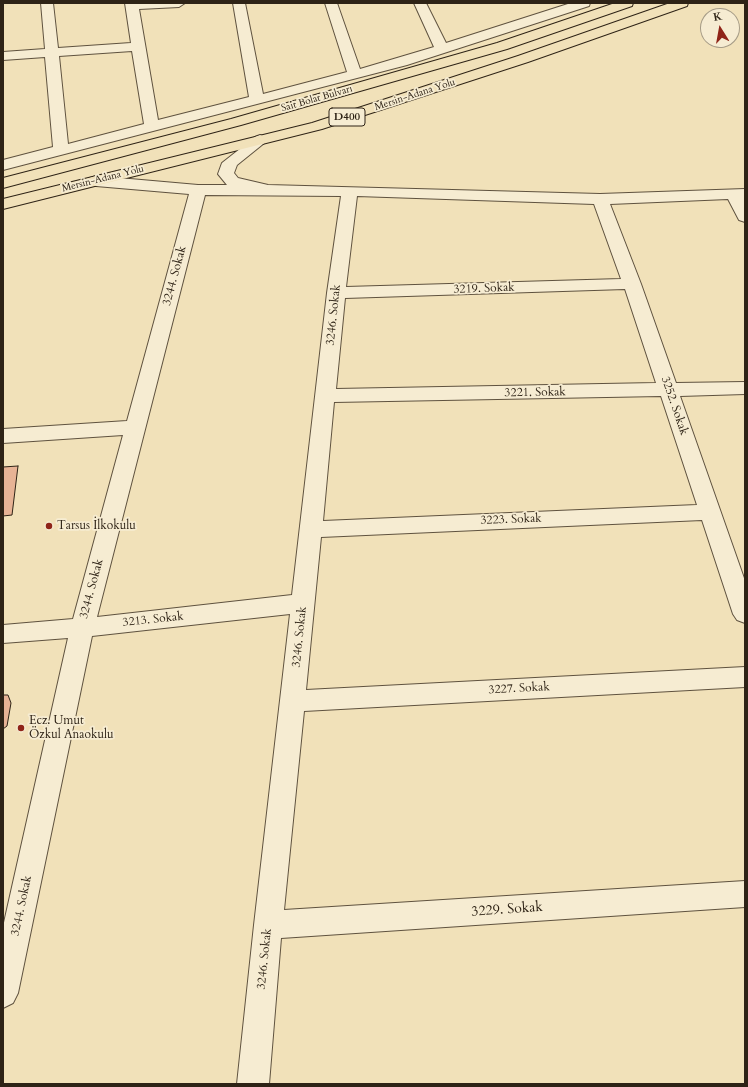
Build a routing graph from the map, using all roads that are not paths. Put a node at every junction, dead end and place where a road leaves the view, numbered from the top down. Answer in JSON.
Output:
{"nodes":[{"id":1,"x":47,"y":3,"type":"edge"},
{"id":2,"x":179,"y":3,"type":"edge"},
{"id":3,"x":239,"y":3,"type":"edge"},
{"id":4,"x":331,"y":3,"type":"edge"},
{"id":5,"x":420,"y":3,"type":"edge"},
{"id":6,"x":584,"y":3,"type":"edge"},
{"id":7,"x":627,"y":3,"type":"edge"},
{"id":8,"x":682,"y":3,"type":"edge"},
{"id":9,"x":132,"y":5,"type":"edge"},
{"id":10,"x":139,"y":46,"type":"junction"},
{"id":11,"x":442,"y":49,"type":"junction"},
{"id":12,"x":52,"y":53,"type":"junction"},
{"id":13,"x":3,"y":56,"type":"edge"},
{"id":14,"x":355,"y":74,"type":"junction"},
{"id":15,"x":257,"y":100,"type":"junction"},
{"id":16,"x":152,"y":127,"type":"junction"},
{"id":17,"x":260,"y":140,"type":"junction"},
{"id":18,"x":61,"y":150,"type":"junction"},
{"id":19,"x":3,"y":165,"type":"edge"},
{"id":20,"x":96,"y":181,"type":"junction"},
{"id":21,"x":3,"y":183,"type":"edge"},
{"id":22,"x":198,"y":190,"type":"junction"},
{"id":23,"x":268,"y":190,"type":"junction"},
{"id":24,"x":350,"y":191,"type":"junction"},
{"id":25,"x":739,"y":194,"type":"edge"},
{"id":26,"x":600,"y":199,"type":"junction"},
{"id":27,"x":3,"y":204,"type":"edge"},
{"id":28,"x":745,"y":217,"type":"edge"},
{"id":29,"x":632,"y":284,"type":"junction"},
{"id":30,"x":336,"y":293,"type":"junction"},
{"id":31,"x":745,"y":388,"type":"edge"},
{"id":32,"x":668,"y":390,"type":"junction"},
{"id":33,"x":325,"y":396,"type":"junction"},
{"id":34,"x":135,"y":427,"type":"junction"},
{"id":35,"x":3,"y":436,"type":"edge"},
{"id":36,"x":710,"y":512,"type":"junction"},
{"id":37,"x":312,"y":529,"type":"junction"},
{"id":38,"x":304,"y":603,"type":"junction"},
{"id":39,"x":745,"y":614,"type":"edge"},
{"id":40,"x":82,"y":628,"type":"junction"},
{"id":41,"x":3,"y":634,"type":"edge"},
{"id":42,"x":745,"y":677,"type":"edge"},
{"id":43,"x":293,"y":701,"type":"junction"},
{"id":44,"x":745,"y":894,"type":"edge"},
{"id":45,"x":268,"y":925,"type":"junction"},
{"id":46,"x":3,"y":993,"type":"edge"},
{"id":47,"x":253,"y":1084,"type":"edge"}],
"edges":[{"from":1,"to":12,"type":"street"},
{"from":2,"to":9,"type":"street"},
{"from":3,"to":15,"type":"street"},
{"from":4,"to":14,"type":"street"},
{"from":5,"to":11,"type":"street"},
{"from":6,"to":11,"type":"street"},
{"from":7,"to":21,"type":"highway","name":"Sait Bolat Bulvarı","number":"D400"},
{"from":8,"to":17,"type":"highway","name":"Mersin-Adana Yolu","number":"D400"},
{"from":9,"to":10,"type":"street"},
{"from":10,"to":12,"type":"street"},
{"from":10,"to":16,"type":"street"},
{"from":11,"to":14,"type":"street"},
{"from":12,"to":13,"type":"street"},
{"from":12,"to":18,"type":"street"},
{"from":14,"to":15,"type":"street"},
{"from":15,"to":16,"type":"street"},
{"from":16,"to":18,"type":"street"},
{"from":17,"to":20,"type":"highway","name":"Mersin-Adana Yolu","number":"D400"},
{"from":17,"to":23,"type":"street"},
{"from":18,"to":19,"type":"street"},
{"from":20,"to":22,"type":"street"},
{"from":20,"to":27,"type":"highway","name":"Mersin-Adana Yolu","number":"D400"},
{"from":22,"to":23,"type":"street"},
{"from":22,"to":34,"type":"street","name":"3244. Sokak"},
{"from":23,"to":24,"type":"street"},
{"from":24,"to":26,"type":"street"},
{"from":24,"to":30,"type":"street","name":"3246. Sokak"},
{"from":25,"to":26,"type":"street"},
{"from":25,"to":28,"type":"street"},
{"from":26,"to":29,"type":"street","name":"3252. Sokak"},
{"from":29,"to":30,"type":"street","name":"3219. Sokak"},
{"from":29,"to":32,"type":"street","name":"3252. Sokak"},
{"from":30,"to":33,"type":"street","name":"3246. Sokak"},
{"from":31,"to":32,"type":"street","name":"3221. Sokak"},
{"from":32,"to":33,"type":"street","name":"3221. Sokak"},
{"from":32,"to":36,"type":"street","name":"3252. Sokak"},
{"from":33,"to":37,"type":"street","name":"3246. Sokak"},
{"from":34,"to":35,"type":"street"},
{"from":34,"to":40,"type":"street","name":"3244. Sokak"},
{"from":36,"to":37,"type":"street","name":"3223. Sokak"},
{"from":36,"to":39,"type":"street","name":"3252. Sokak"},
{"from":37,"to":38,"type":"street","name":"3246. Sokak"},
{"from":38,"to":40,"type":"street","name":"3213. Sokak"},
{"from":38,"to":43,"type":"street","name":"3246. Sokak"},
{"from":40,"to":41,"type":"street","name":"3213. Sokak"},
{"from":40,"to":46,"type":"street","name":"3244. Sokak"},
{"from":42,"to":43,"type":"street","name":"3227. Sokak"},
{"from":43,"to":45,"type":"street","name":"3246. Sokak"},
{"from":44,"to":45,"type":"street","name":"3229. Sokak"},
{"from":45,"to":47,"type":"street","name":"3246. Sokak"}]}
